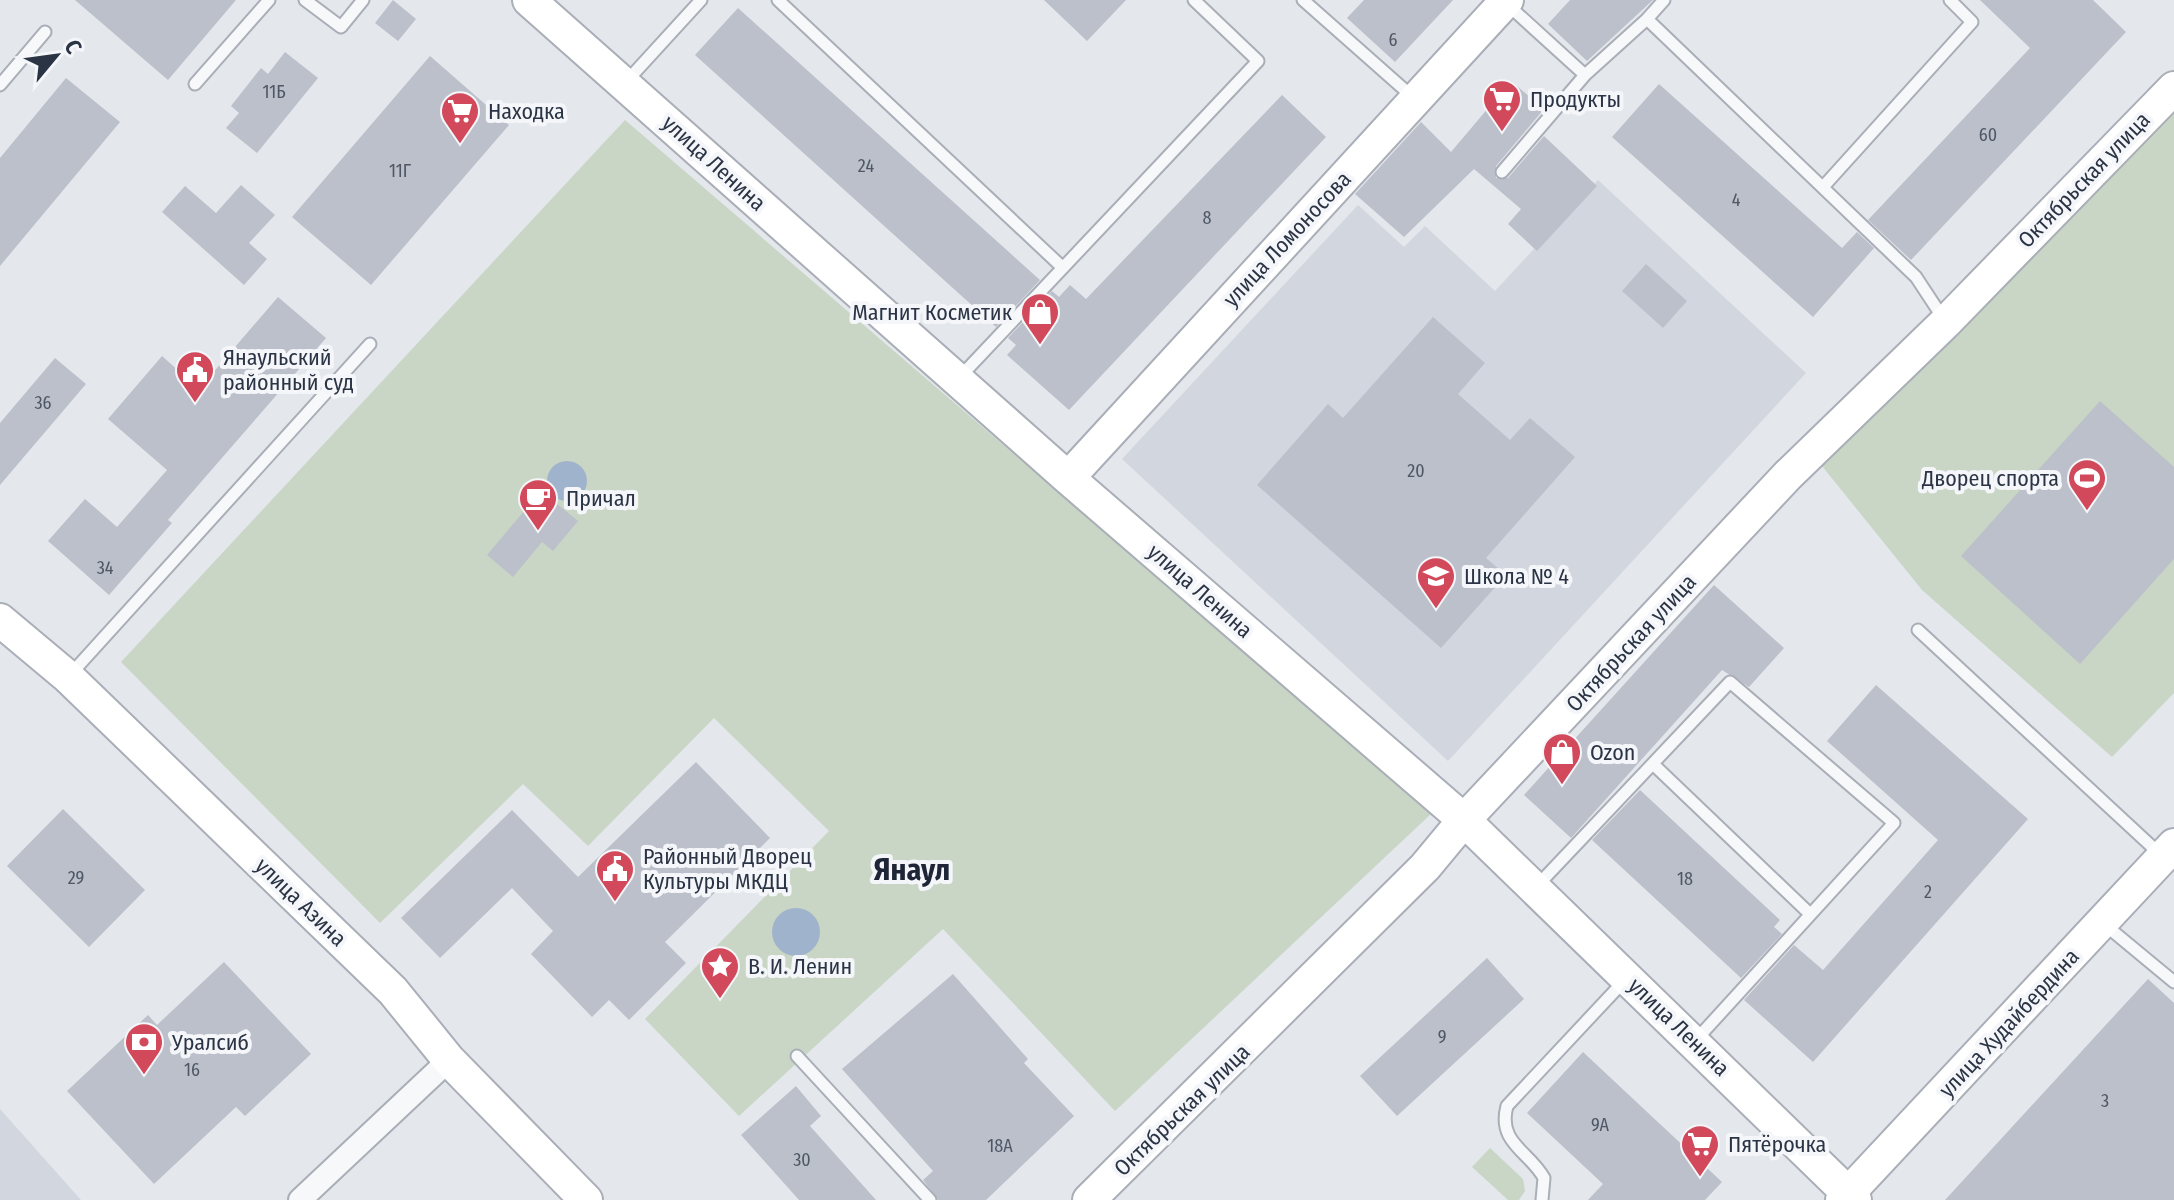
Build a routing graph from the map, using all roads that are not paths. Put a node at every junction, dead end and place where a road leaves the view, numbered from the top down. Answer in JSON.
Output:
{"nodes":[{"id":1,"x":269,"y":0,"type":"edge"},
{"id":2,"x":305,"y":0,"type":"edge"},
{"id":3,"x":363,"y":0,"type":"edge"},
{"id":4,"x":529,"y":0,"type":"edge"},
{"id":5,"x":701,"y":0,"type":"edge"},
{"id":6,"x":778,"y":0,"type":"edge"},
{"id":7,"x":1194,"y":0,"type":"edge"},
{"id":8,"x":1303,"y":0,"type":"edge"},
{"id":9,"x":1664,"y":0,"type":"edge"},
{"id":10,"x":1950,"y":0,"type":"edge"},
{"id":11,"x":1506,"y":1,"type":"edge"},
{"id":12,"x":1647,"y":19,"type":"junction"},
{"id":13,"x":45,"y":32,"type":"dead end"},
{"id":14,"x":1585,"y":75,"type":"junction"},
{"id":15,"x":624,"y":83,"type":"junction"},
{"id":16,"x":195,"y":84,"type":"dead end"},
{"id":17,"x":0,"y":85,"type":"edge"},
{"id":18,"x":2174,"y":88,"type":"edge"},
{"id":19,"x":1415,"y":100,"type":"junction"},
{"id":20,"x":1502,"y":172,"type":"dead end"},
{"id":21,"x":1823,"y":187,"type":"junction"},
{"id":22,"x":1062,"y":267,"type":"junction"},
{"id":23,"x":1946,"y":322,"type":"junction"},
{"id":24,"x":370,"y":344,"type":"dead end"},
{"id":25,"x":958,"y":379,"type":"junction"},
{"id":26,"x":1068,"y":478,"type":"junction"},
{"id":27,"x":0,"y":620,"type":"edge"},
{"id":28,"x":1918,"y":630,"type":"dead end"},
{"id":29,"x":68,"y":677,"type":"junction"},
{"id":30,"x":1653,"y":764,"type":"junction"},
{"id":31,"x":1464,"y":820,"type":"junction"},
{"id":32,"x":2168,"y":851,"type":"edge"},
{"id":33,"x":1535,"y":888,"type":"junction"},
{"id":34,"x":1810,"y":914,"type":"junction"},
{"id":35,"x":2103,"y":923,"type":"junction"},
{"id":36,"x":1628,"y":977,"type":"junction"},
{"id":37,"x":2174,"y":982,"type":"edge"},
{"id":38,"x":1695,"y":1041,"type":"junction"},
{"id":39,"x":797,"y":1056,"type":"dead end"},
{"id":40,"x":449,"y":1060,"type":"junction"},
{"id":41,"x":1848,"y":1198,"type":"edge"},
{"id":42,"x":300,"y":1200,"type":"edge"},
{"id":43,"x":586,"y":1200,"type":"edge"},
{"id":44,"x":930,"y":1200,"type":"edge"},
{"id":45,"x":1089,"y":1200,"type":"edge"},
{"id":46,"x":1542,"y":1200,"type":"edge"}],
"edges":[{"from":1,"to":16,"type":"lane"},
{"from":2,"to":3,"type":"lane"},
{"from":4,"to":15,"type":"street","name":"улица Ленина"},
{"from":5,"to":15,"type":"lane"},
{"from":6,"to":22,"type":"lane"},
{"from":7,"to":22,"type":"lane"},
{"from":8,"to":19,"type":"lane"},
{"from":9,"to":12,"type":"lane"},
{"from":10,"to":21,"type":"lane"},
{"from":11,"to":14,"type":"lane"},
{"from":11,"to":19,"type":"street","name":"улица Ломоносова"},
{"from":12,"to":14,"type":"lane"},
{"from":12,"to":21,"type":"lane"},
{"from":13,"to":17,"type":"lane"},
{"from":14,"to":20,"type":"lane"},
{"from":15,"to":25,"type":"street","name":"улица Ленина"},
{"from":18,"to":23,"type":"street","name":"Октябрьская улица"},
{"from":19,"to":26,"type":"street","name":"улица Ломоносова"},
{"from":21,"to":23,"type":"lane"},
{"from":22,"to":25,"type":"lane"},
{"from":23,"to":31,"type":"street","name":"Октябрьская улица"},
{"from":24,"to":29,"type":"lane"},
{"from":25,"to":26,"type":"street","name":"улица Ленина"},
{"from":26,"to":31,"type":"street","name":"улица Ленина"},
{"from":27,"to":29,"type":"street","name":"улица Азина"},
{"from":28,"to":32,"type":"lane"},
{"from":29,"to":40,"type":"street","name":"улица Азина"},
{"from":30,"to":33,"type":"lane"},
{"from":30,"to":34,"type":"lane"},
{"from":30,"to":34,"type":"lane"},
{"from":31,"to":33,"type":"street","name":"улица Ленина"},
{"from":31,"to":45,"type":"street","name":"Октябрьская улица"},
{"from":32,"to":35,"type":"street","name":"улица Худайбердина"},
{"from":33,"to":36,"type":"street","name":"улица Ленина"},
{"from":34,"to":38,"type":"lane"},
{"from":35,"to":37,"type":"lane"},
{"from":35,"to":41,"type":"street","name":"улица Худайбердина"},
{"from":36,"to":38,"type":"street","name":"улица Ленина"},
{"from":36,"to":46,"type":"lane"},
{"from":38,"to":41,"type":"street","name":"улица Ленина"},
{"from":39,"to":44,"type":"lane"},
{"from":40,"to":42,"type":"street"},
{"from":40,"to":43,"type":"street","name":"улица Азина"}]}
